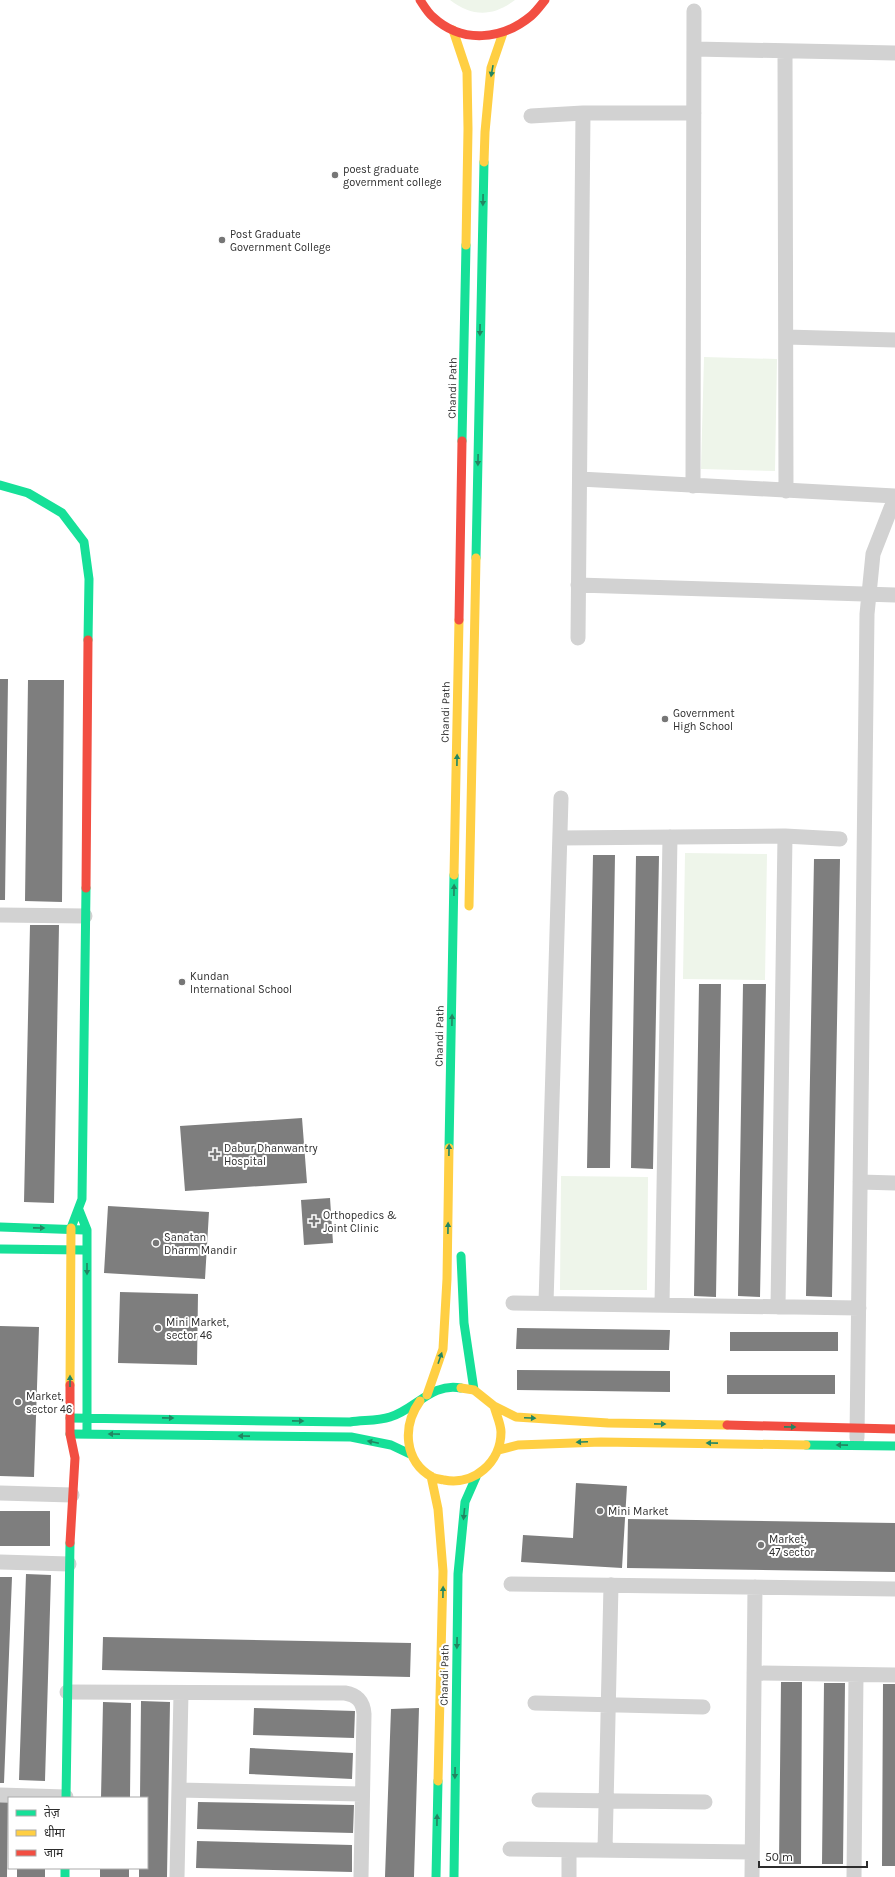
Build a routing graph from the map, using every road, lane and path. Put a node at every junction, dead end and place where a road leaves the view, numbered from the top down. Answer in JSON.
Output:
{"nodes":[{"id":1,"x":420,"y":0,"type":"edge"},
{"id":2,"x":545,"y":0,"type":"edge"},
{"id":3,"x":694,"y":11,"type":"dead end"},
{"id":4,"x":453,"y":30,"type":"junction"},
{"id":5,"x":503,"y":34,"type":"junction"},
{"id":6,"x":694,"y":49,"type":"junction"},
{"id":7,"x":785,"y":51,"type":"junction"},
{"id":8,"x":895,"y":53,"type":"edge"},
{"id":9,"x":583,"y":113,"type":"junction"},
{"id":10,"x":694,"y":113,"type":"junction"},
{"id":11,"x":531,"y":116,"type":"dead end"},
{"id":12,"x":786,"y":338,"type":"junction"},
{"id":13,"x":895,"y":340,"type":"edge"},
{"id":14,"x":580,"y":479,"type":"junction"},
{"id":15,"x":0,"y":485,"type":"edge"},
{"id":16,"x":694,"y":486,"type":"junction"},
{"id":17,"x":786,"y":491,"type":"junction"},
{"id":18,"x":895,"y":496,"type":"edge"},
{"id":19,"x":895,"y":502,"type":"edge"},
{"id":20,"x":578,"y":585,"type":"junction"},
{"id":21,"x":869,"y":594,"type":"junction"},
{"id":22,"x":895,"y":595,"type":"edge"},
{"id":23,"x":578,"y":638,"type":"dead end"},
{"id":24,"x":561,"y":798,"type":"dead end"},
{"id":25,"x":785,"y":836,"type":"junction"},
{"id":26,"x":670,"y":837,"type":"junction"},
{"id":27,"x":560,"y":838,"type":"junction"},
{"id":28,"x":840,"y":839,"type":"dead end"},
{"id":29,"x":0,"y":915,"type":"edge"},
{"id":30,"x":85,"y":916,"type":"junction"},
{"id":31,"x":468,"y":919,"type":"dead end"},
{"id":32,"x":860,"y":1182,"type":"junction"},
{"id":33,"x":895,"y":1183,"type":"edge"},
{"id":34,"x":79,"y":1210,"type":"junction"},
{"id":35,"x":0,"y":1227,"type":"edge"},
{"id":36,"x":71,"y":1229,"type":"junction"},
{"id":37,"x":87,"y":1230,"type":"junction"},
{"id":38,"x":462,"y":1244,"type":"dead end"},
{"id":39,"x":0,"y":1249,"type":"edge"},
{"id":40,"x":70,"y":1250,"type":"junction"},
{"id":41,"x":86,"y":1251,"type":"junction"},
{"id":42,"x":514,"y":1303,"type":"dead end"},
{"id":43,"x":546,"y":1303,"type":"junction"},
{"id":44,"x":662,"y":1305,"type":"junction"},
{"id":45,"x":778,"y":1307,"type":"junction"},
{"id":46,"x":859,"y":1308,"type":"junction"},
{"id":47,"x":474,"y":1390,"type":"junction"},
{"id":48,"x":427,"y":1395,"type":"junction"},
{"id":49,"x":420,"y":1401,"type":"junction"},
{"id":50,"x":494,"y":1406,"type":"junction"},
{"id":51,"x":87,"y":1417,"type":"junction"},
{"id":52,"x":70,"y":1418,"type":"junction"},
{"id":53,"x":858,"y":1429,"type":"junction"},
{"id":54,"x":895,"y":1430,"type":"edge"},
{"id":55,"x":70,"y":1434,"type":"junction"},
{"id":56,"x":87,"y":1434,"type":"junction"},
{"id":57,"x":857,"y":1445,"type":"junction"},
{"id":58,"x":895,"y":1446,"type":"edge"},
{"id":59,"x":499,"y":1450,"type":"junction"},
{"id":60,"x":410,"y":1454,"type":"junction"},
{"id":61,"x":75,"y":1458,"type":"junction"},
{"id":62,"x":430,"y":1476,"type":"junction"},
{"id":63,"x":476,"y":1477,"type":"junction"},
{"id":64,"x":0,"y":1493,"type":"edge"},
{"id":65,"x":72,"y":1495,"type":"junction"},
{"id":66,"x":0,"y":1562,"type":"edge"},
{"id":67,"x":69,"y":1564,"type":"junction"},
{"id":68,"x":511,"y":1584,"type":"dead end"},
{"id":69,"x":611,"y":1585,"type":"junction"},
{"id":70,"x":755,"y":1587,"type":"junction"},
{"id":71,"x":895,"y":1589,"type":"edge"},
{"id":72,"x":754,"y":1673,"type":"junction"},
{"id":73,"x":856,"y":1674,"type":"junction"},
{"id":74,"x":895,"y":1675,"type":"edge"},
{"id":75,"x":67,"y":1692,"type":"junction"},
{"id":76,"x":181,"y":1693,"type":"junction"},
{"id":77,"x":535,"y":1703,"type":"dead end"},
{"id":78,"x":608,"y":1705,"type":"junction"},
{"id":79,"x":703,"y":1707,"type":"dead end"},
{"id":80,"x":179,"y":1790,"type":"junction"},
{"id":81,"x":362,"y":1794,"type":"junction"},
{"id":82,"x":0,"y":1795,"type":"edge"},
{"id":83,"x":44,"y":1797,"type":"edge"},
{"id":84,"x":66,"y":1797,"type":"edge"},
{"id":85,"x":539,"y":1800,"type":"dead end"},
{"id":86,"x":606,"y":1800,"type":"junction"},
{"id":87,"x":705,"y":1802,"type":"dead end"},
{"id":88,"x":510,"y":1849,"type":"dead end"},
{"id":89,"x":569,"y":1850,"type":"junction"},
{"id":90,"x":605,"y":1850,"type":"junction"},
{"id":91,"x":752,"y":1852,"type":"junction"},
{"id":92,"x":177,"y":1877,"type":"edge"},
{"id":93,"x":361,"y":1877,"type":"edge"},
{"id":94,"x":436,"y":1877,"type":"edge"},
{"id":95,"x":454,"y":1877,"type":"edge"},
{"id":96,"x":569,"y":1877,"type":"edge"},
{"id":97,"x":752,"y":1877,"type":"edge"},
{"id":98,"x":854,"y":1877,"type":"edge"}],
"edges":[{"from":1,"to":4,"type":"main road"},
{"from":2,"to":5,"type":"main road"},
{"from":3,"to":6,"type":"street"},
{"from":4,"to":5,"type":"main road"},
{"from":48,"to":4,"type":"main road","name":"Chandi Path","one_way":true},
{"from":5,"to":31,"type":"main road","one_way":true},
{"from":6,"to":7,"type":"street"},
{"from":6,"to":10,"type":"street"},
{"from":7,"to":8,"type":"street"},
{"from":7,"to":12,"type":"street"},
{"from":9,"to":10,"type":"street"},
{"from":9,"to":11,"type":"street"},
{"from":9,"to":14,"type":"street"},
{"from":10,"to":16,"type":"street"},
{"from":12,"to":13,"type":"street"},
{"from":12,"to":17,"type":"street"},
{"from":14,"to":16,"type":"street"},
{"from":14,"to":20,"type":"street"},
{"from":15,"to":30,"type":"main road"},
{"from":16,"to":17,"type":"street"},
{"from":17,"to":18,"type":"street"},
{"from":19,"to":21,"type":"street"},
{"from":20,"to":21,"type":"street"},
{"from":20,"to":23,"type":"street"},
{"from":21,"to":22,"type":"street"},
{"from":21,"to":32,"type":"street"},
{"from":24,"to":27,"type":"street"},
{"from":25,"to":26,"type":"street"},
{"from":25,"to":28,"type":"street"},
{"from":25,"to":45,"type":"street"},
{"from":26,"to":27,"type":"street"},
{"from":26,"to":44,"type":"street"},
{"from":27,"to":43,"type":"street"},
{"from":29,"to":30,"type":"street"},
{"from":30,"to":34,"type":"main road"},
{"from":32,"to":33,"type":"street"},
{"from":32,"to":46,"type":"street"},
{"from":34,"to":36,"type":"main road"},
{"from":34,"to":37,"type":"main road"},
{"from":35,"to":36,"type":"main road","one_way":true},
{"from":36,"to":37,"type":"main road"},
{"from":36,"to":40,"type":"main road"},
{"from":37,"to":41,"type":"main road"},
{"from":38,"to":47,"type":"main road"},
{"from":39,"to":40,"type":"main road"},
{"from":40,"to":41,"type":"main road"},
{"from":52,"to":40,"type":"main road","one_way":true},
{"from":41,"to":51,"type":"main road","one_way":true},
{"from":42,"to":43,"type":"street"},
{"from":43,"to":44,"type":"street"},
{"from":44,"to":45,"type":"street"},
{"from":45,"to":46,"type":"street"},
{"from":46,"to":53,"type":"street"},
{"from":47,"to":48,"type":"main road"},
{"from":47,"to":50,"type":"main road"},
{"from":48,"to":49,"type":"main road"},
{"from":51,"to":49,"type":"main road","one_way":true},
{"from":49,"to":60,"type":"main road"},
{"from":50,"to":53,"type":"main road","one_way":true},
{"from":50,"to":59,"type":"main road"},
{"from":51,"to":52,"type":"main road"},
{"from":51,"to":56,"type":"main road"},
{"from":52,"to":55,"type":"main road"},
{"from":53,"to":54,"type":"main road"},
{"from":53,"to":57,"type":"street"},
{"from":55,"to":56,"type":"main road"},
{"from":55,"to":61,"type":"main road"},
{"from":60,"to":56,"type":"main road","one_way":true},
{"from":56,"to":61,"type":"main road"},
{"from":57,"to":58,"type":"main road"},
{"from":57,"to":59,"type":"main road","one_way":true},
{"from":59,"to":63,"type":"main road"},
{"from":60,"to":62,"type":"main road"},
{"from":61,"to":65,"type":"main road"},
{"from":62,"to":63,"type":"main road"},
{"from":94,"to":62,"type":"main road","name":"Chandi Path","one_way":true},
{"from":63,"to":95,"type":"main road","name":"Chandi Path","one_way":true},
{"from":64,"to":65,"type":"street"},
{"from":65,"to":67,"type":"main road"},
{"from":66,"to":67,"type":"street"},
{"from":67,"to":75,"type":"main road"},
{"from":68,"to":69,"type":"street"},
{"from":69,"to":70,"type":"street"},
{"from":69,"to":78,"type":"street"},
{"from":70,"to":71,"type":"street"},
{"from":70,"to":72,"type":"street"},
{"from":72,"to":73,"type":"street"},
{"from":72,"to":91,"type":"street"},
{"from":73,"to":74,"type":"street"},
{"from":73,"to":98,"type":"street"},
{"from":75,"to":76,"type":"street"},
{"from":75,"to":84,"type":"main road"},
{"from":76,"to":80,"type":"street"},
{"from":76,"to":81,"type":"street"},
{"from":77,"to":78,"type":"street"},
{"from":78,"to":79,"type":"street"},
{"from":78,"to":86,"type":"street"},
{"from":80,"to":81,"type":"street"},
{"from":80,"to":92,"type":"street"},
{"from":81,"to":93,"type":"street"},
{"from":82,"to":83,"type":"street"},
{"from":85,"to":86,"type":"street"},
{"from":86,"to":87,"type":"street"},
{"from":86,"to":90,"type":"street"},
{"from":88,"to":89,"type":"street"},
{"from":89,"to":90,"type":"street"},
{"from":89,"to":96,"type":"street"},
{"from":90,"to":91,"type":"street"},
{"from":91,"to":97,"type":"street"}]}
